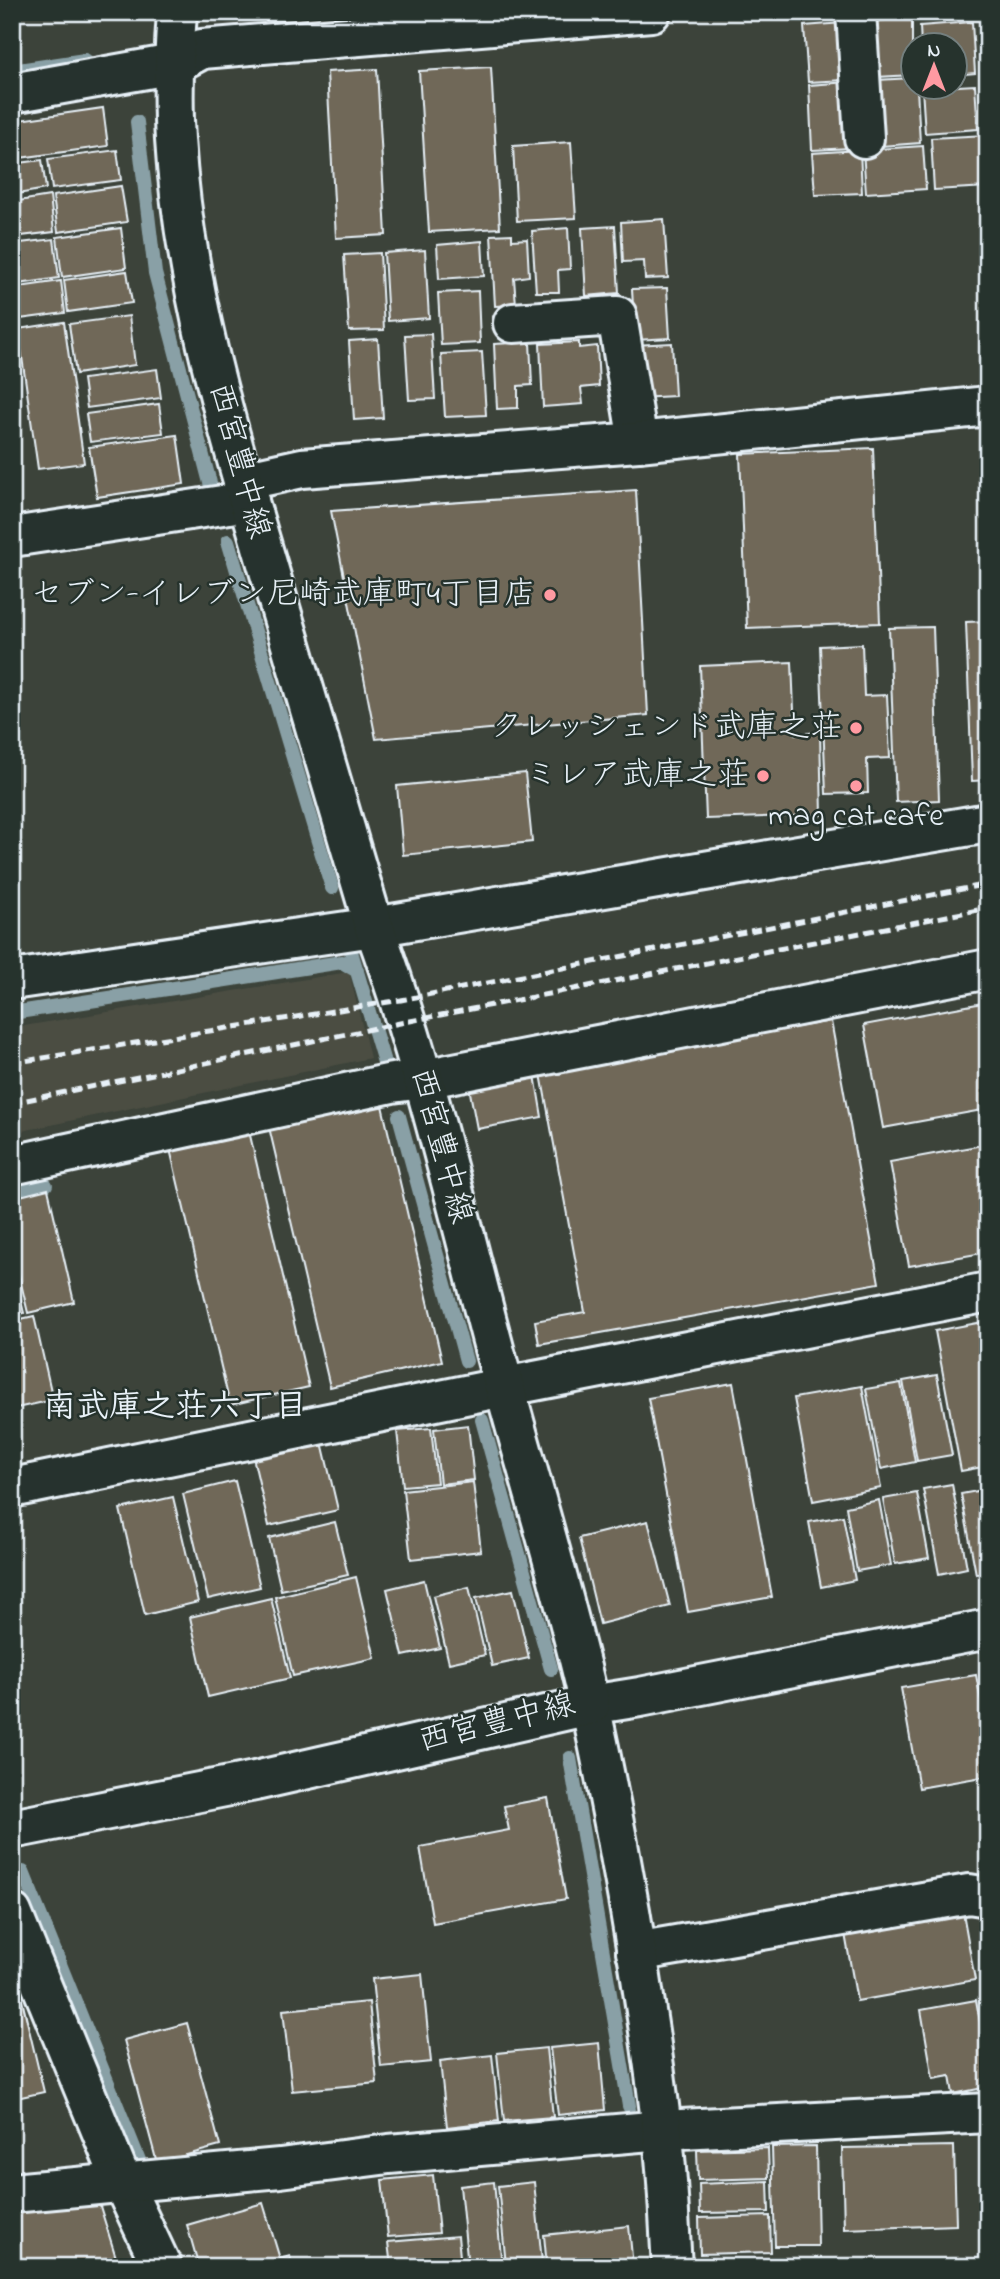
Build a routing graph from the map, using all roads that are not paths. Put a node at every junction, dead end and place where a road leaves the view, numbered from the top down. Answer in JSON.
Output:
{"nodes":[{"id":1,"x":177,"y":12,"type":"edge"},
{"id":2,"x":651,"y":12,"type":"edge"},
{"id":3,"x":856,"y":12,"type":"edge"},
{"id":4,"x":174,"y":64,"type":"junction"},
{"id":5,"x":12,"y":93,"type":"edge"},
{"id":6,"x":864,"y":138,"type":"dead end"},
{"id":7,"x":513,"y":323,"type":"dead end"},
{"id":8,"x":988,"y":406,"type":"edge"},
{"id":9,"x":638,"y":442,"type":"junction"},
{"id":10,"x":246,"y":491,"type":"junction"},
{"id":11,"x":12,"y":537,"type":"edge"},
{"id":12,"x":988,"y":823,"type":"edge"},
{"id":13,"x":374,"y":927,"type":"junction"},
{"id":14,"x":988,"y":969,"type":"edge"},
{"id":15,"x":12,"y":980,"type":"edge"},
{"id":16,"x":423,"y":1079,"type":"junction"},
{"id":17,"x":12,"y":1165,"type":"edge"},
{"id":18,"x":988,"y":1292,"type":"edge"},
{"id":19,"x":504,"y":1387,"type":"junction"},
{"id":20,"x":12,"y":1488,"type":"edge"},
{"id":21,"x":988,"y":1629,"type":"edge"},
{"id":22,"x":590,"y":1704,"type":"junction"},
{"id":23,"x":12,"y":1829,"type":"edge"},
{"id":24,"x":988,"y":1897,"type":"edge"},
{"id":25,"x":12,"y":1913,"type":"edge"},
{"id":26,"x":636,"y":1952,"type":"junction"},
{"id":27,"x":988,"y":2113,"type":"edge"},
{"id":28,"x":662,"y":2130,"type":"junction"},
{"id":29,"x":123,"y":2184,"type":"junction"},
{"id":30,"x":12,"y":2193,"type":"edge"},
{"id":31,"x":162,"y":2267,"type":"edge"},
{"id":32,"x":672,"y":2267,"type":"edge"}],
"edges":[{"from":1,"to":4,"type":"street","name":"西宮豊中線"},
{"from":2,"to":4,"type":"street"},
{"from":3,"to":6,"type":"street"},
{"from":4,"to":5,"type":"street"},
{"from":4,"to":10,"type":"street","name":"西宮豊中線"},
{"from":7,"to":9,"type":"street"},
{"from":8,"to":9,"type":"street"},
{"from":9,"to":10,"type":"street"},
{"from":10,"to":11,"type":"street"},
{"from":10,"to":13,"type":"street","name":"西宮豊中線"},
{"from":12,"to":13,"type":"street"},
{"from":13,"to":15,"type":"street"},
{"from":13,"to":16,"type":"street","name":"西宮豊中線"},
{"from":14,"to":16,"type":"street"},
{"from":16,"to":17,"type":"street"},
{"from":16,"to":19,"type":"street","name":"西宮豊中線"},
{"from":18,"to":19,"type":"street"},
{"from":19,"to":20,"type":"street"},
{"from":19,"to":22,"type":"street","name":"西宮豊中線"},
{"from":21,"to":22,"type":"street"},
{"from":22,"to":23,"type":"street","name":"西宮豊中線"},
{"from":22,"to":26,"type":"street"},
{"from":24,"to":26,"type":"street"},
{"from":25,"to":29,"type":"street"},
{"from":26,"to":28,"type":"street"},
{"from":27,"to":28,"type":"street"},
{"from":28,"to":29,"type":"street"},
{"from":28,"to":32,"type":"street"},
{"from":29,"to":30,"type":"street"},
{"from":29,"to":31,"type":"street"}]}
